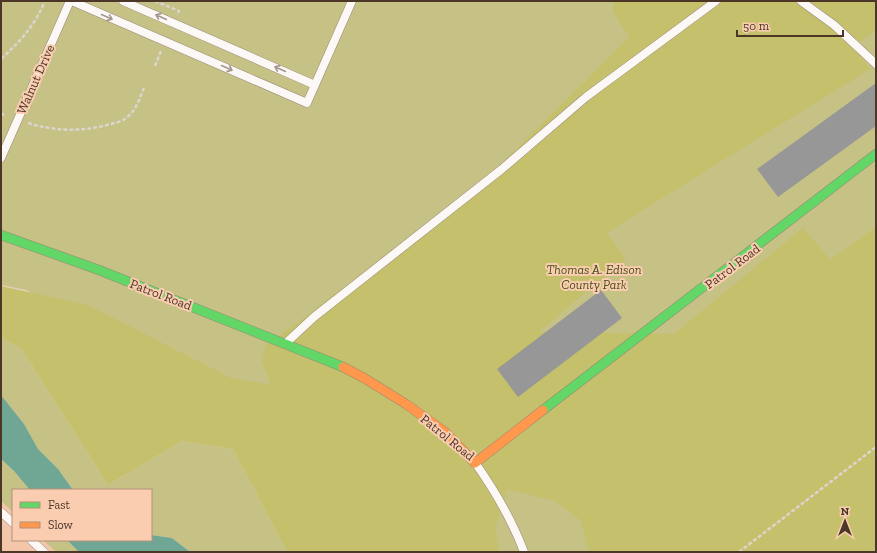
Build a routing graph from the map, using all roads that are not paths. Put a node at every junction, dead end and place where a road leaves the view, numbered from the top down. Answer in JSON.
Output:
{"nodes":[{"id":1,"x":71,"y":1,"type":"edge"},
{"id":2,"x":123,"y":1,"type":"edge"},
{"id":3,"x":352,"y":1,"type":"edge"},
{"id":4,"x":716,"y":1,"type":"edge"},
{"id":5,"x":801,"y":1,"type":"edge"},
{"id":6,"x":876,"y":64,"type":"edge"},
{"id":7,"x":315,"y":85,"type":"junction"},
{"id":8,"x":876,"y":154,"type":"edge"},
{"id":9,"x":1,"y":158,"type":"edge"},
{"id":10,"x":1,"y":235,"type":"edge"},
{"id":11,"x":286,"y":344,"type":"junction"},
{"id":12,"x":475,"y":463,"type":"junction"},
{"id":13,"x":2,"y":514,"type":"edge"},
{"id":14,"x":12,"y":522,"type":"edge"},
{"id":15,"x":32,"y":541,"type":"edge"},
{"id":16,"x":44,"y":552,"type":"edge"},
{"id":17,"x":524,"y":552,"type":"edge"}],
"edges":[{"from":1,"to":7,"type":"lane","one_way":true},
{"from":1,"to":9,"type":"lane","name":"Walnut Drive"},
{"from":7,"to":2,"type":"lane","one_way":true},
{"from":3,"to":7,"type":"lane"},
{"from":4,"to":11,"type":"lane"},
{"from":5,"to":6,"type":"lane"},
{"from":8,"to":12,"type":"street","name":"Patrol Road"},
{"from":10,"to":11,"type":"street","name":"Patrol Road"},
{"from":11,"to":12,"type":"street","name":"Patrol Road"},
{"from":12,"to":17,"type":"lane"},
{"from":13,"to":14,"type":"lane"},
{"from":15,"to":16,"type":"lane"}]}
